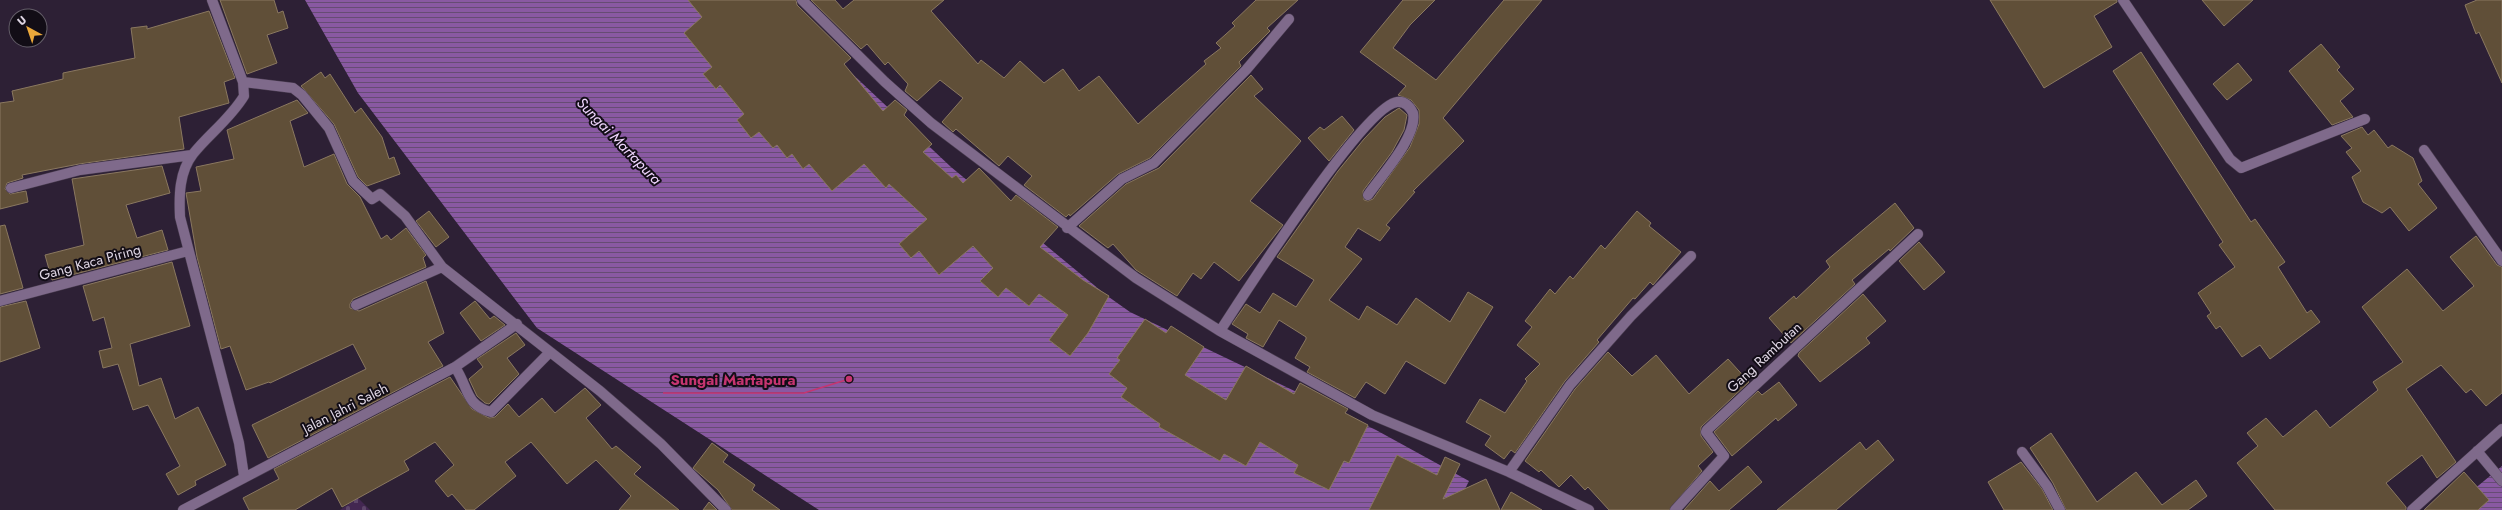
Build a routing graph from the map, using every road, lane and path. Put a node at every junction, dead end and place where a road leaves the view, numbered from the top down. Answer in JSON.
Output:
{"nodes":[{"id":1,"x":802,"y":0,"type":"edge"},
{"id":2,"x":2123,"y":0,"type":"edge"},
{"id":3,"x":213,"y":2,"type":"edge"},
{"id":4,"x":1289,"y":19,"type":"dead end"},
{"id":5,"x":243,"y":82,"type":"junction"},
{"id":6,"x":2365,"y":119,"type":"dead end"},
{"id":7,"x":2424,"y":150,"type":"dead end"},
{"id":8,"x":192,"y":155,"type":"junction"},
{"id":9,"x":11,"y":188,"type":"dead end"},
{"id":10,"x":1368,"y":195,"type":"dead end"},
{"id":11,"x":1068,"y":228,"type":"junction"},
{"id":12,"x":1918,"y":234,"type":"dead end"},
{"id":13,"x":188,"y":251,"type":"junction"},
{"id":14,"x":1691,"y":256,"type":"dead end"},
{"id":15,"x":2502,"y":261,"type":"edge"},
{"id":16,"x":442,"y":267,"type":"junction"},
{"id":17,"x":0,"y":301,"type":"edge"},
{"id":18,"x":356,"y":305,"type":"dead end"},
{"id":19,"x":517,"y":324,"type":"junction"},
{"id":20,"x":1220,"y":331,"type":"junction"},
{"id":21,"x":550,"y":352,"type":"junction"},
{"id":22,"x":455,"y":367,"type":"junction"},
{"id":23,"x":2502,"y":429,"type":"edge"},
{"id":24,"x":2477,"y":451,"type":"junction"},
{"id":25,"x":2022,"y":452,"type":"dead end"},
{"id":26,"x":1509,"y":472,"type":"junction"},
{"id":27,"x":244,"y":476,"type":"junction"},
{"id":28,"x":2502,"y":481,"type":"edge"},
{"id":29,"x":183,"y":510,"type":"edge"},
{"id":30,"x":726,"y":510,"type":"edge"},
{"id":31,"x":1590,"y":510,"type":"edge"},
{"id":32,"x":1675,"y":510,"type":"edge"},
{"id":33,"x":2060,"y":510,"type":"edge"},
{"id":34,"x":2412,"y":510,"type":"edge"}],
"edges":[{"from":1,"to":11,"type":"street"},
{"from":2,"to":6,"type":"street"},
{"from":3,"to":5,"type":"street"},
{"from":4,"to":11,"type":"street"},
{"from":5,"to":8,"type":"street"},
{"from":5,"to":16,"type":"street"},
{"from":7,"to":15,"type":"street"},
{"from":8,"to":9,"type":"street"},
{"from":8,"to":13,"type":"street"},
{"from":10,"to":20,"type":"street"},
{"from":11,"to":20,"type":"street"},
{"from":12,"to":32,"type":"street","name":"Gang Rambutan"},
{"from":13,"to":17,"type":"street","name":"Gang Kaca Piring"},
{"from":13,"to":27,"type":"street"},
{"from":14,"to":26,"type":"street"},
{"from":16,"to":18,"type":"street"},
{"from":16,"to":19,"type":"street"},
{"from":19,"to":21,"type":"street"},
{"from":19,"to":22,"type":"street","name":"Jalan Jahri Saleh"},
{"from":20,"to":26,"type":"street"},
{"from":21,"to":22,"type":"street"},
{"from":21,"to":30,"type":"street"},
{"from":22,"to":27,"type":"street","name":"Jalan Jahri Saleh"},
{"from":23,"to":24,"type":"street"},
{"from":24,"to":28,"type":"street"},
{"from":24,"to":34,"type":"street"},
{"from":25,"to":33,"type":"street"},
{"from":26,"to":31,"type":"street"},
{"from":27,"to":29,"type":"street","name":"Jalan Jahri Saleh"}]}
